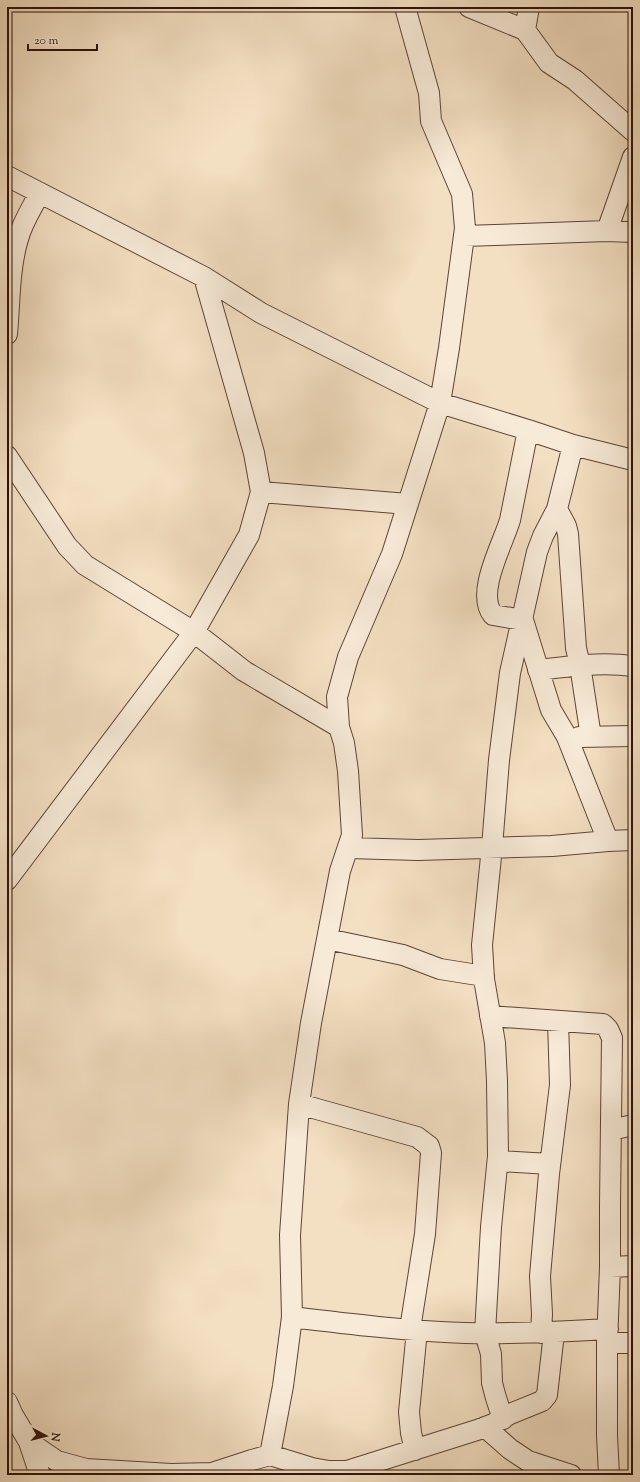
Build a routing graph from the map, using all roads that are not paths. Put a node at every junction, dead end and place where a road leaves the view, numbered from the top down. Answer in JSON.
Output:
{"nodes":[{"id":1,"x":405,"y":7,"type":"edge"},
{"id":2,"x":469,"y":7,"type":"edge"},
{"id":3,"x":530,"y":7,"type":"edge"},
{"id":4,"x":525,"y":30,"type":"junction"},
{"id":5,"x":633,"y":131,"type":"edge"},
{"id":6,"x":633,"y":157,"type":"edge"},
{"id":7,"x":7,"y":176,"type":"edge"},
{"id":8,"x":39,"y":194,"type":"junction"},
{"id":9,"x":607,"y":231,"type":"junction"},
{"id":10,"x":633,"y":232,"type":"edge"},
{"id":11,"x":464,"y":236,"type":"junction"},
{"id":12,"x":204,"y":277,"type":"junction"},
{"id":13,"x":7,"y":334,"type":"edge"},
{"id":14,"x":440,"y":403,"type":"junction"},
{"id":15,"x":528,"y":430,"type":"junction"},
{"id":16,"x":573,"y":445,"type":"junction"},
{"id":17,"x":7,"y":456,"type":"edge"},
{"id":18,"x":633,"y":460,"type":"edge"},
{"id":19,"x":261,"y":492,"type":"junction"},
{"id":20,"x":408,"y":504,"type":"junction"},
{"id":21,"x":558,"y":509,"type":"junction"},
{"id":22,"x":523,"y":620,"type":"junction"},
{"id":23,"x":194,"y":632,"type":"junction"},
{"id":24,"x":580,"y":665,"type":"junction"},
{"id":25,"x":633,"y":666,"type":"edge"},
{"id":26,"x":538,"y":670,"type":"junction"},
{"id":27,"x":339,"y":727,"type":"junction"},
{"id":28,"x":633,"y":736,"type":"edge"},
{"id":29,"x":567,"y":737,"type":"junction"},
{"id":30,"x":591,"y":737,"type":"junction"},
{"id":31,"x":633,"y":840,"type":"edge"},
{"id":32,"x":608,"y":841,"type":"junction"},
{"id":33,"x":492,"y":847,"type":"junction"},
{"id":34,"x":348,"y":848,"type":"junction"},
{"id":35,"x":7,"y":880,"type":"edge"},
{"id":36,"x":327,"y":939,"type":"junction"},
{"id":37,"x":484,"y":976,"type":"junction"},
{"id":38,"x":490,"y":1016,"type":"junction"},
{"id":39,"x":558,"y":1021,"type":"junction"},
{"id":40,"x":299,"y":1104,"type":"junction"},
{"id":41,"x":633,"y":1125,"type":"edge"},
{"id":42,"x":611,"y":1130,"type":"junction"},
{"id":43,"x":498,"y":1161,"type":"junction"},
{"id":44,"x":550,"y":1164,"type":"junction"},
{"id":45,"x":633,"y":1266,"type":"edge"},
{"id":46,"x":610,"y":1267,"type":"junction"},
{"id":47,"x":292,"y":1318,"type":"junction"},
{"id":48,"x":413,"y":1330,"type":"junction"},
{"id":49,"x":485,"y":1333,"type":"junction"},
{"id":50,"x":547,"y":1333,"type":"junction"},
{"id":51,"x":607,"y":1336,"type":"junction"},
{"id":52,"x":633,"y":1343,"type":"edge"},
{"id":53,"x":7,"y":1402,"type":"edge"},
{"id":54,"x":494,"y":1423,"type":"junction"},
{"id":55,"x":29,"y":1442,"type":"junction"},
{"id":56,"x":415,"y":1450,"type":"junction"},
{"id":57,"x":270,"y":1455,"type":"junction"},
{"id":58,"x":40,"y":1475,"type":"edge"},
{"id":59,"x":571,"y":1475,"type":"edge"},
{"id":60,"x":609,"y":1475,"type":"edge"}],
"edges":[{"from":1,"to":11,"type":"street"},
{"from":2,"to":4,"type":"street"},
{"from":3,"to":4,"type":"street"},
{"from":4,"to":5,"type":"street"},
{"from":6,"to":9,"type":"street"},
{"from":7,"to":8,"type":"street"},
{"from":8,"to":12,"type":"street"},
{"from":8,"to":13,"type":"street"},
{"from":9,"to":10,"type":"street"},
{"from":9,"to":11,"type":"street"},
{"from":11,"to":14,"type":"street"},
{"from":12,"to":14,"type":"street"},
{"from":12,"to":19,"type":"street"},
{"from":14,"to":15,"type":"street"},
{"from":14,"to":20,"type":"street"},
{"from":15,"to":16,"type":"street"},
{"from":15,"to":22,"type":"street"},
{"from":16,"to":18,"type":"street"},
{"from":16,"to":21,"type":"street"},
{"from":17,"to":23,"type":"street"},
{"from":19,"to":20,"type":"street"},
{"from":19,"to":23,"type":"street"},
{"from":20,"to":27,"type":"street"},
{"from":21,"to":22,"type":"street"},
{"from":21,"to":24,"type":"street"},
{"from":22,"to":26,"type":"street"},
{"from":22,"to":33,"type":"street"},
{"from":23,"to":27,"type":"street"},
{"from":23,"to":35,"type":"street"},
{"from":24,"to":25,"type":"street"},
{"from":24,"to":26,"type":"street"},
{"from":24,"to":30,"type":"street"},
{"from":26,"to":29,"type":"street"},
{"from":27,"to":34,"type":"street"},
{"from":28,"to":30,"type":"street"},
{"from":29,"to":30,"type":"street"},
{"from":29,"to":32,"type":"street"},
{"from":31,"to":32,"type":"street"},
{"from":32,"to":33,"type":"street"},
{"from":33,"to":34,"type":"street"},
{"from":33,"to":37,"type":"street"},
{"from":34,"to":36,"type":"street"},
{"from":36,"to":37,"type":"street"},
{"from":36,"to":40,"type":"street"},
{"from":37,"to":38,"type":"street"},
{"from":38,"to":39,"type":"street"},
{"from":38,"to":43,"type":"street"},
{"from":39,"to":42,"type":"street"},
{"from":39,"to":44,"type":"street"},
{"from":40,"to":47,"type":"street"},
{"from":40,"to":48,"type":"street"},
{"from":41,"to":42,"type":"street"},
{"from":42,"to":46,"type":"street"},
{"from":43,"to":44,"type":"street"},
{"from":43,"to":49,"type":"street"},
{"from":44,"to":50,"type":"street"},
{"from":45,"to":46,"type":"street"},
{"from":46,"to":51,"type":"street"},
{"from":47,"to":48,"type":"street"},
{"from":47,"to":57,"type":"street"},
{"from":48,"to":49,"type":"street"},
{"from":48,"to":56,"type":"street"},
{"from":49,"to":50,"type":"street"},
{"from":49,"to":54,"type":"street"},
{"from":50,"to":51,"type":"street"},
{"from":50,"to":54,"type":"street"},
{"from":51,"to":52,"type":"street"},
{"from":51,"to":60,"type":"street"},
{"from":53,"to":55,"type":"street"},
{"from":54,"to":56,"type":"street"},
{"from":54,"to":59,"type":"street"},
{"from":55,"to":57,"type":"street"},
{"from":55,"to":58,"type":"street"},
{"from":56,"to":57,"type":"street"}]}
